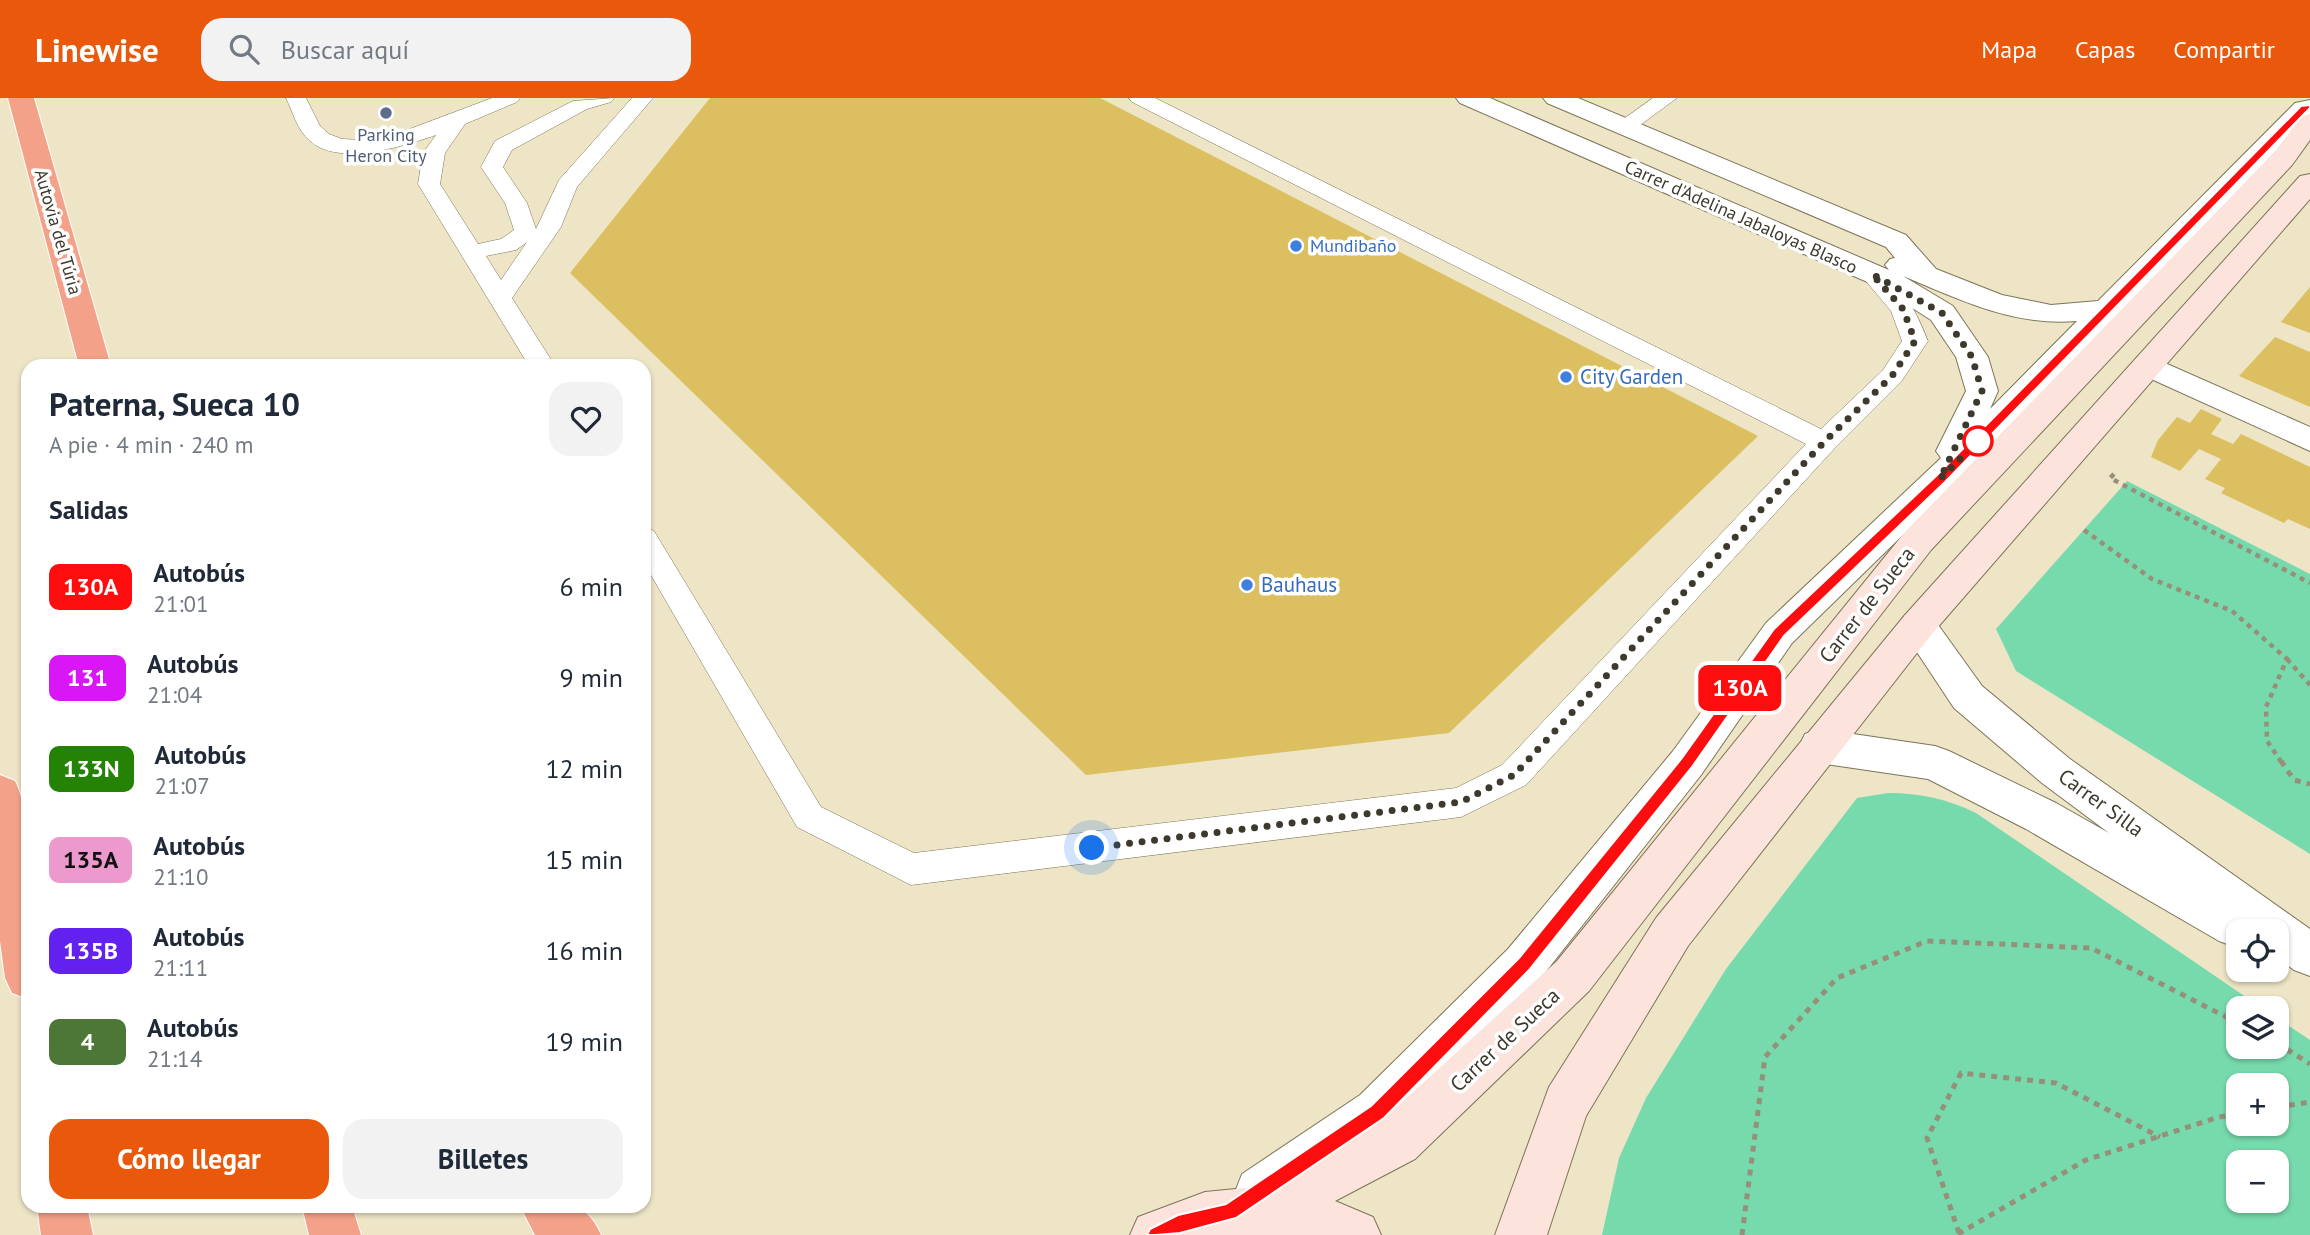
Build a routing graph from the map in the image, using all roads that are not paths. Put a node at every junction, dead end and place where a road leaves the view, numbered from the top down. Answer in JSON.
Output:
{"nodes":[{"id":1,"x":21,"y":98,"type":"edge"},
{"id":2,"x":296,"y":98,"type":"edge"},
{"id":3,"x":510,"y":98,"type":"edge"},
{"id":4,"x":604,"y":98,"type":"edge"},
{"id":5,"x":643,"y":98,"type":"edge"},
{"id":6,"x":1139,"y":98,"type":"edge"},
{"id":7,"x":1469,"y":98,"type":"edge"},
{"id":8,"x":1511,"y":98,"type":"edge"},
{"id":9,"x":1556,"y":98,"type":"edge"},
{"id":10,"x":1667,"y":98,"type":"edge"},
{"id":11,"x":2310,"y":108,"type":"edge"},
{"id":12,"x":457,"y":119,"type":"junction"},
{"id":13,"x":2310,"y":122,"type":"edge"},
{"id":14,"x":1625,"y":127,"type":"junction"},
{"id":15,"x":2310,"y":182,"type":"edge"},
{"id":16,"x":564,"y":193,"type":"junction"},
{"id":17,"x":516,"y":203,"type":"junction"},
{"id":18,"x":471,"y":252,"type":"junction"},
{"id":19,"x":1872,"y":274,"type":"junction"},
{"id":20,"x":1927,"y":277,"type":"junction"},
{"id":21,"x":501,"y":297,"type":"junction"},
{"id":22,"x":2107,"y":309,"type":"junction"},
{"id":23,"x":93,"y":359,"type":"edge"},
{"id":24,"x":538,"y":359,"type":"edge"},
{"id":25,"x":2149,"y":366,"type":"junction"},
{"id":26,"x":1971,"y":415,"type":"joint"},
{"id":27,"x":2310,"y":440,"type":"edge"},
{"id":28,"x":1824,"y":442,"type":"junction"},
{"id":29,"x":1940,"y":479,"type":"junction"},
{"id":30,"x":651,"y":550,"type":"edge"},
{"id":31,"x":1918,"y":625,"type":"junction"},
{"id":32,"x":1818,"y":746,"type":"junction"},
{"id":33,"x":0,"y":793,"type":"edge"},
{"id":34,"x":2226,"y":922,"type":"edge"},
{"id":35,"x":21,"y":932,"type":"edge"},
{"id":36,"x":2310,"y":955,"type":"edge"},
{"id":37,"x":2289,"y":958,"type":"edge"},
{"id":38,"x":2310,"y":970,"type":"edge"},
{"id":39,"x":1246,"y":1211,"type":"junction"},
{"id":40,"x":63,"y":1213,"type":"edge"},
{"id":41,"x":329,"y":1213,"type":"edge"},
{"id":42,"x":551,"y":1213,"type":"edge"},
{"id":43,"x":67,"y":1235,"type":"edge"},
{"id":44,"x":335,"y":1235,"type":"edge"},
{"id":45,"x":575,"y":1235,"type":"edge"},
{"id":46,"x":1156,"y":1235,"type":"edge"},
{"id":47,"x":1355,"y":1235,"type":"edge"},
{"id":48,"x":1521,"y":1235,"type":"edge"}],
"edges":[{"from":1,"to":23,"type":"highway","name":"Autovia del Túria"},
{"from":2,"to":12,"type":"lane"},
{"from":3,"to":12,"type":"lane"},
{"from":4,"to":17,"type":"lane"},
{"from":5,"to":16,"type":"lane"},
{"from":6,"to":28,"type":"lane"},
{"from":7,"to":19,"type":"street","name":"Carrer d'Adelina Jabaloyas Blasco"},
{"from":8,"to":20,"type":"street","name":"Carrer d'Adelina Jabaloyas Blasco"},
{"from":9,"to":14,"type":"street","name":"Carrer d'Adelina Jabaloyas Blasco"},
{"from":10,"to":14,"type":"lane"},
{"from":11,"to":22,"type":"street","name":"Carrer de Sueca"},
{"from":12,"to":18,"type":"lane"},
{"from":13,"to":39,"type":"main road","name":"Carrer de Sueca"},
{"from":14,"to":20,"type":"street","name":"Carrer d'Adelina Jabaloyas Blasco"},
{"from":15,"to":25,"type":"main road"},
{"from":16,"to":17,"type":"lane"},
{"from":16,"to":21,"type":"lane"},
{"from":17,"to":18,"type":"lane"},
{"from":18,"to":21,"type":"lane"},
{"from":19,"to":26,"type":"street","name":"Carrer d'Adelina Jabaloyas Blasco"},
{"from":19,"to":28,"type":"lane"},
{"from":20,"to":22,"type":"street","name":"Carrer d'Adelina Jabaloyas Blasco"},
{"from":21,"to":24,"type":"lane"},
{"from":22,"to":29,"type":"street","name":"Carrer de Sueca"},
{"from":25,"to":27,"type":"street"},
{"from":25,"to":31,"type":"main road"},
{"from":26,"to":29,"type":"street","name":"Carrer de Sueca"},
{"from":28,"to":30,"type":"lane"},
{"from":29,"to":39,"type":"street","name":"Carrer de Sueca"},
{"from":31,"to":32,"type":"main road"},
{"from":31,"to":36,"type":"street","name":"Carrer Silla"},
{"from":32,"to":34,"type":"street","name":"Carrer Silla"},
{"from":32,"to":48,"type":"main road"},
{"from":33,"to":35,"type":"highway"},
{"from":37,"to":38,"type":"street"},
{"from":39,"to":46,"type":"main road"},
{"from":39,"to":47,"type":"main road"},
{"from":40,"to":43,"type":"highway"},
{"from":41,"to":44,"type":"highway"},
{"from":42,"to":45,"type":"highway"}]}
